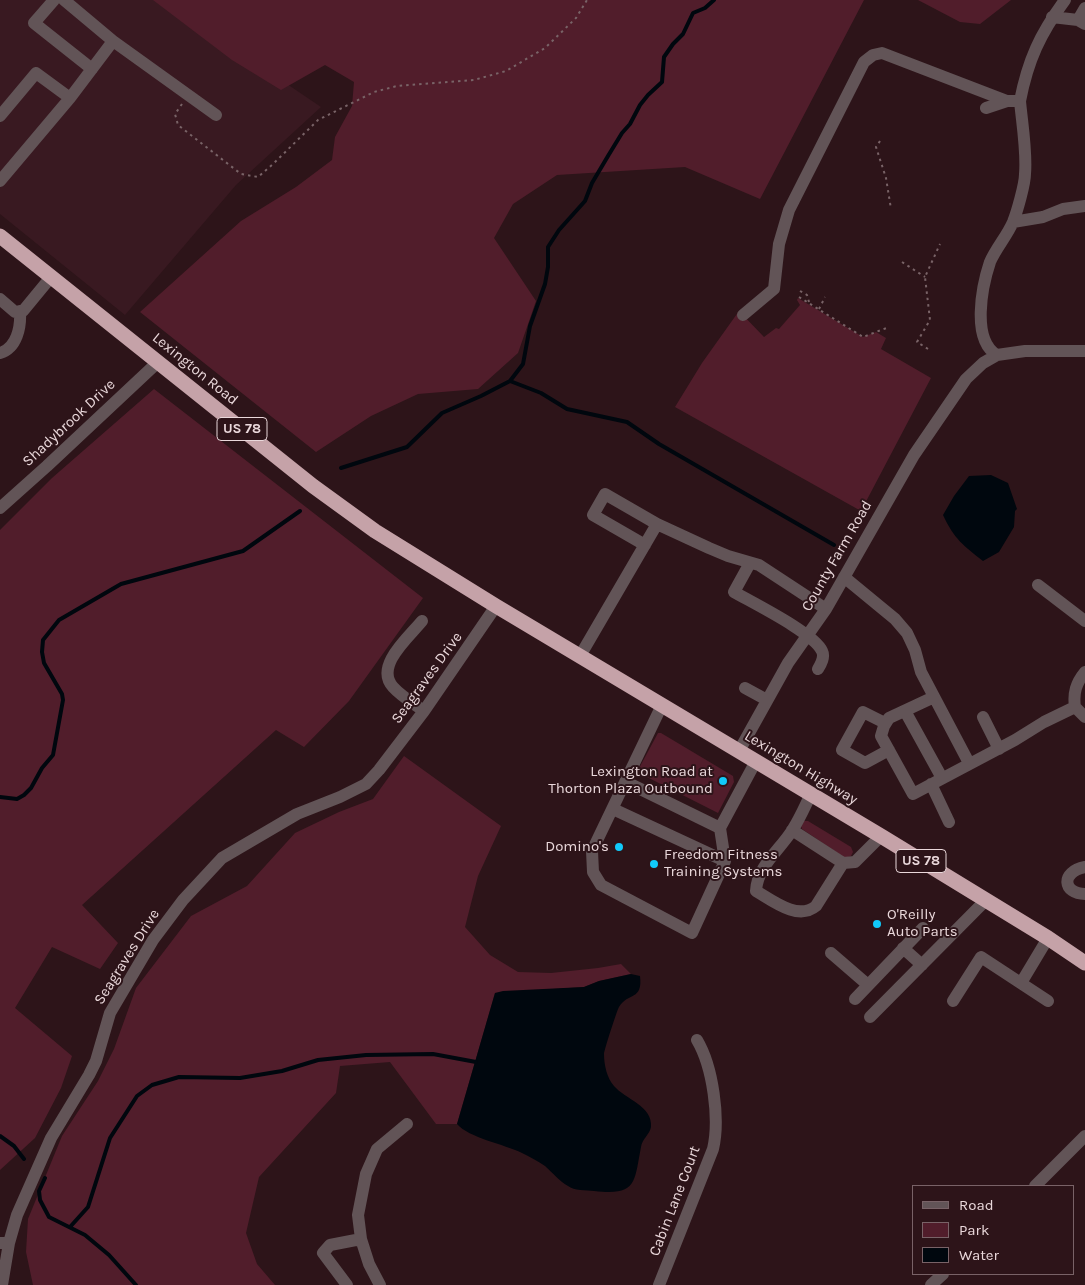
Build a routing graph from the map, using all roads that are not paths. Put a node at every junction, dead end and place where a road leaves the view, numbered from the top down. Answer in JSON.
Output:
{"nodes":[{"id":1,"x":54,"y":0,"type":"edge"},
{"id":2,"x":64,"y":0,"type":"edge"},
{"id":3,"x":1065,"y":0,"type":"edge"},
{"id":4,"x":1085,"y":8,"type":"edge"},
{"id":5,"x":1052,"y":17,"type":"junction"},
{"id":6,"x":1081,"y":22,"type":"edge"},
{"id":7,"x":114,"y":41,"type":"junction"},
{"id":8,"x":92,"y":69,"type":"junction"},
{"id":9,"x":70,"y":98,"type":"junction"},
{"id":10,"x":1007,"y":101,"type":"junction"},
{"id":11,"x":1020,"y":101,"type":"junction"},
{"id":12,"x":986,"y":108,"type":"dead end"},
{"id":13,"x":216,"y":115,"type":"dead end"},
{"id":14,"x":0,"y":116,"type":"edge"},
{"id":15,"x":1,"y":178,"type":"edge"},
{"id":16,"x":1085,"y":206,"type":"edge"},
{"id":17,"x":1013,"y":222,"type":"junction"},
{"id":18,"x":2,"y":240,"type":"edge"},
{"id":19,"x":51,"y":277,"type":"junction"},
{"id":20,"x":0,"y":299,"type":"edge"},
{"id":21,"x":21,"y":311,"type":"junction"},
{"id":22,"x":743,"y":315,"type":"dead end"},
{"id":23,"x":1085,"y":351,"type":"edge"},
{"id":24,"x":0,"y":353,"type":"edge"},
{"id":25,"x":997,"y":355,"type":"junction"},
{"id":26,"x":158,"y":362,"type":"junction"},
{"id":27,"x":0,"y":508,"type":"edge"},
{"id":28,"x":657,"y":524,"type":"junction"},
{"id":29,"x":645,"y":545,"type":"junction"},
{"id":30,"x":750,"y":563,"type":"junction"},
{"id":31,"x":844,"y":577,"type":"junction"},
{"id":32,"x":1038,"y":585,"type":"dead end"},
{"id":33,"x":496,"y":606,"type":"junction"},
{"id":34,"x":826,"y":609,"type":"junction"},
{"id":35,"x":422,"y":621,"type":"dead end"},
{"id":36,"x":1085,"y":621,"type":"edge"},
{"id":37,"x":808,"y":636,"type":"junction"},
{"id":38,"x":580,"y":656,"type":"junction"},
{"id":39,"x":818,"y":669,"type":"dead end"},
{"id":40,"x":1085,"y":672,"type":"edge"},
{"id":41,"x":745,"y":688,"type":"dead end"},
{"id":42,"x":934,"y":697,"type":"junction"},
{"id":43,"x":767,"y":700,"type":"junction"},
{"id":44,"x":662,"y":705,"type":"junction"},
{"id":45,"x":1075,"y":707,"type":"junction"},
{"id":46,"x":424,"y":711,"type":"junction"},
{"id":47,"x":905,"y":711,"type":"junction"},
{"id":48,"x":1085,"y":716,"type":"edge"},
{"id":49,"x":983,"y":718,"type":"dead end"},
{"id":50,"x":886,"y":724,"type":"junction"},
{"id":51,"x":999,"y":749,"type":"junction"},
{"id":52,"x":889,"y":750,"type":"junction"},
{"id":53,"x":739,"y":752,"type":"junction"},
{"id":54,"x":756,"y":761,"type":"junction"},
{"id":55,"x":969,"y":763,"type":"junction"},
{"id":56,"x":936,"y":781,"type":"junction"},
{"id":57,"x":626,"y":782,"type":"junction"},
{"id":58,"x":811,"y":794,"type":"junction"},
{"id":59,"x":613,"y":810,"type":"junction"},
{"id":60,"x":949,"y":822,"type":"dead end"},
{"id":61,"x":720,"y":828,"type":"junction"},
{"id":62,"x":792,"y":830,"type":"junction"},
{"id":63,"x":880,"y":836,"type":"junction"},
{"id":64,"x":725,"y":861,"type":"junction"},
{"id":65,"x":843,"y":863,"type":"junction"},
{"id":66,"x":1085,"y":867,"type":"edge"},
{"id":67,"x":1085,"y":894,"type":"edge"},
{"id":68,"x":986,"y":900,"type":"junction"},
{"id":69,"x":923,"y":928,"type":"dead end"},
{"id":70,"x":1048,"y":938,"type":"junction"},
{"id":71,"x":903,"y":948,"type":"junction"},
{"id":72,"x":831,"y":953,"type":"dead end"},
{"id":73,"x":1085,"y":963,"type":"edge"},
{"id":74,"x":922,"y":965,"type":"junction"},
{"id":75,"x":1021,"y":984,"type":"junction"},
{"id":76,"x":868,"y":985,"type":"junction"},
{"id":77,"x":855,"y":999,"type":"dead end"},
{"id":78,"x":954,"y":1001,"type":"dead end"},
{"id":79,"x":1048,"y":1001,"type":"dead end"},
{"id":80,"x":870,"y":1017,"type":"dead end"},
{"id":81,"x":698,"y":1040,"type":"dead end"},
{"id":82,"x":407,"y":1124,"type":"dead end"},
{"id":83,"x":1085,"y":1136,"type":"edge"},
{"id":84,"x":1036,"y":1185,"type":"edge"},
{"id":85,"x":361,"y":1239,"type":"junction"},
{"id":86,"x":4,"y":1243,"type":"edge"},
{"id":87,"x":942,"y":1275,"type":"edge"},
{"id":88,"x":2,"y":1285,"type":"edge"},
{"id":89,"x":347,"y":1285,"type":"edge"},
{"id":90,"x":380,"y":1285,"type":"edge"},
{"id":91,"x":659,"y":1285,"type":"edge"},
{"id":92,"x":931,"y":1285,"type":"edge"}],
"edges":[{"from":1,"to":8,"type":"street"},
{"from":2,"to":7,"type":"street"},
{"from":3,"to":5,"type":"street"},
{"from":4,"to":6,"type":"street"},
{"from":5,"to":6,"type":"street"},
{"from":5,"to":11,"type":"street"},
{"from":7,"to":8,"type":"street"},
{"from":7,"to":13,"type":"street"},
{"from":8,"to":9,"type":"street"},
{"from":9,"to":14,"type":"street"},
{"from":9,"to":15,"type":"street"},
{"from":10,"to":11,"type":"street"},
{"from":10,"to":12,"type":"street"},
{"from":10,"to":22,"type":"street"},
{"from":11,"to":17,"type":"street"},
{"from":16,"to":17,"type":"street"},
{"from":17,"to":25,"type":"street"},
{"from":18,"to":19,"type":"highway","name":"Lexington Road","number":"US 78"},
{"from":19,"to":21,"type":"street"},
{"from":19,"to":26,"type":"highway","name":"Lexington Road","number":"US 78"},
{"from":20,"to":21,"type":"street"},
{"from":21,"to":24,"type":"street"},
{"from":23,"to":25,"type":"street"},
{"from":25,"to":31,"type":"street","name":"County Farm Road"},
{"from":26,"to":27,"type":"street","name":"Shadybrook Drive"},
{"from":26,"to":33,"type":"highway","name":"Lexington Road","number":"US 78"},
{"from":28,"to":29,"type":"street"},
{"from":28,"to":29,"type":"street"},
{"from":28,"to":30,"type":"street"},
{"from":29,"to":38,"type":"street"},
{"from":30,"to":34,"type":"street"},
{"from":30,"to":37,"type":"street"},
{"from":31,"to":34,"type":"street","name":"County Farm Road"},
{"from":31,"to":42,"type":"street"},
{"from":32,"to":36,"type":"street"},
{"from":33,"to":38,"type":"highway","name":"Lexington Highway","number":"US 78"},
{"from":33,"to":46,"type":"street","name":"Seagraves Drive"},
{"from":34,"to":37,"type":"street","name":"County Farm Road"},
{"from":35,"to":46,"type":"street"},
{"from":37,"to":39,"type":"street"},
{"from":37,"to":43,"type":"street","name":"County Farm Road"},
{"from":38,"to":44,"type":"highway","name":"Lexington Highway","number":"US 78"},
{"from":40,"to":45,"type":"street"},
{"from":41,"to":43,"type":"street"},
{"from":42,"to":47,"type":"street"},
{"from":42,"to":55,"type":"street"},
{"from":43,"to":53,"type":"street","name":"County Farm Road"},
{"from":44,"to":53,"type":"highway","name":"Lexington Highway","number":"US 78"},
{"from":44,"to":57,"type":"street"},
{"from":45,"to":48,"type":"street"},
{"from":45,"to":51,"type":"street"},
{"from":46,"to":86,"type":"street","name":"Seagraves Drive"},
{"from":47,"to":50,"type":"street"},
{"from":47,"to":56,"type":"street"},
{"from":49,"to":51,"type":"street"},
{"from":50,"to":52,"type":"street"},
{"from":50,"to":52,"type":"street"},
{"from":51,"to":55,"type":"street"},
{"from":52,"to":56,"type":"street"},
{"from":53,"to":54,"type":"highway","name":"Lexington Highway","number":"US 78"},
{"from":54,"to":58,"type":"highway","name":"Lexington Highway","number":"US 78"},
{"from":54,"to":61,"type":"street"},
{"from":55,"to":56,"type":"street"},
{"from":56,"to":60,"type":"street"},
{"from":57,"to":59,"type":"street"},
{"from":57,"to":61,"type":"street"},
{"from":58,"to":62,"type":"street"},
{"from":58,"to":63,"type":"highway","name":"Lexington Highway","number":"US 78"},
{"from":59,"to":64,"type":"street"},
{"from":59,"to":64,"type":"street"},
{"from":61,"to":64,"type":"street"},
{"from":62,"to":65,"type":"street"},
{"from":62,"to":65,"type":"street"},
{"from":63,"to":65,"type":"street"},
{"from":63,"to":68,"type":"highway","name":"Lexington Highway","number":"US 78"},
{"from":66,"to":67,"type":"street"},
{"from":68,"to":70,"type":"highway","name":"Lexington Highway","number":"US 78"},
{"from":68,"to":74,"type":"street"},
{"from":69,"to":71,"type":"street"},
{"from":70,"to":73,"type":"highway","name":"Lexington Highway","number":"US 78"},
{"from":70,"to":75,"type":"street"},
{"from":71,"to":74,"type":"street"},
{"from":71,"to":76,"type":"street"},
{"from":72,"to":76,"type":"street"},
{"from":74,"to":80,"type":"street"},
{"from":75,"to":78,"type":"street"},
{"from":75,"to":79,"type":"street"},
{"from":76,"to":77,"type":"street"},
{"from":81,"to":91,"type":"street","name":"Cabin Lane Court"},
{"from":82,"to":85,"type":"street"},
{"from":83,"to":84,"type":"street"},
{"from":85,"to":89,"type":"street"},
{"from":85,"to":90,"type":"street"},
{"from":86,"to":88,"type":"street","name":"Seagraves Drive"},
{"from":87,"to":92,"type":"street"}]}
